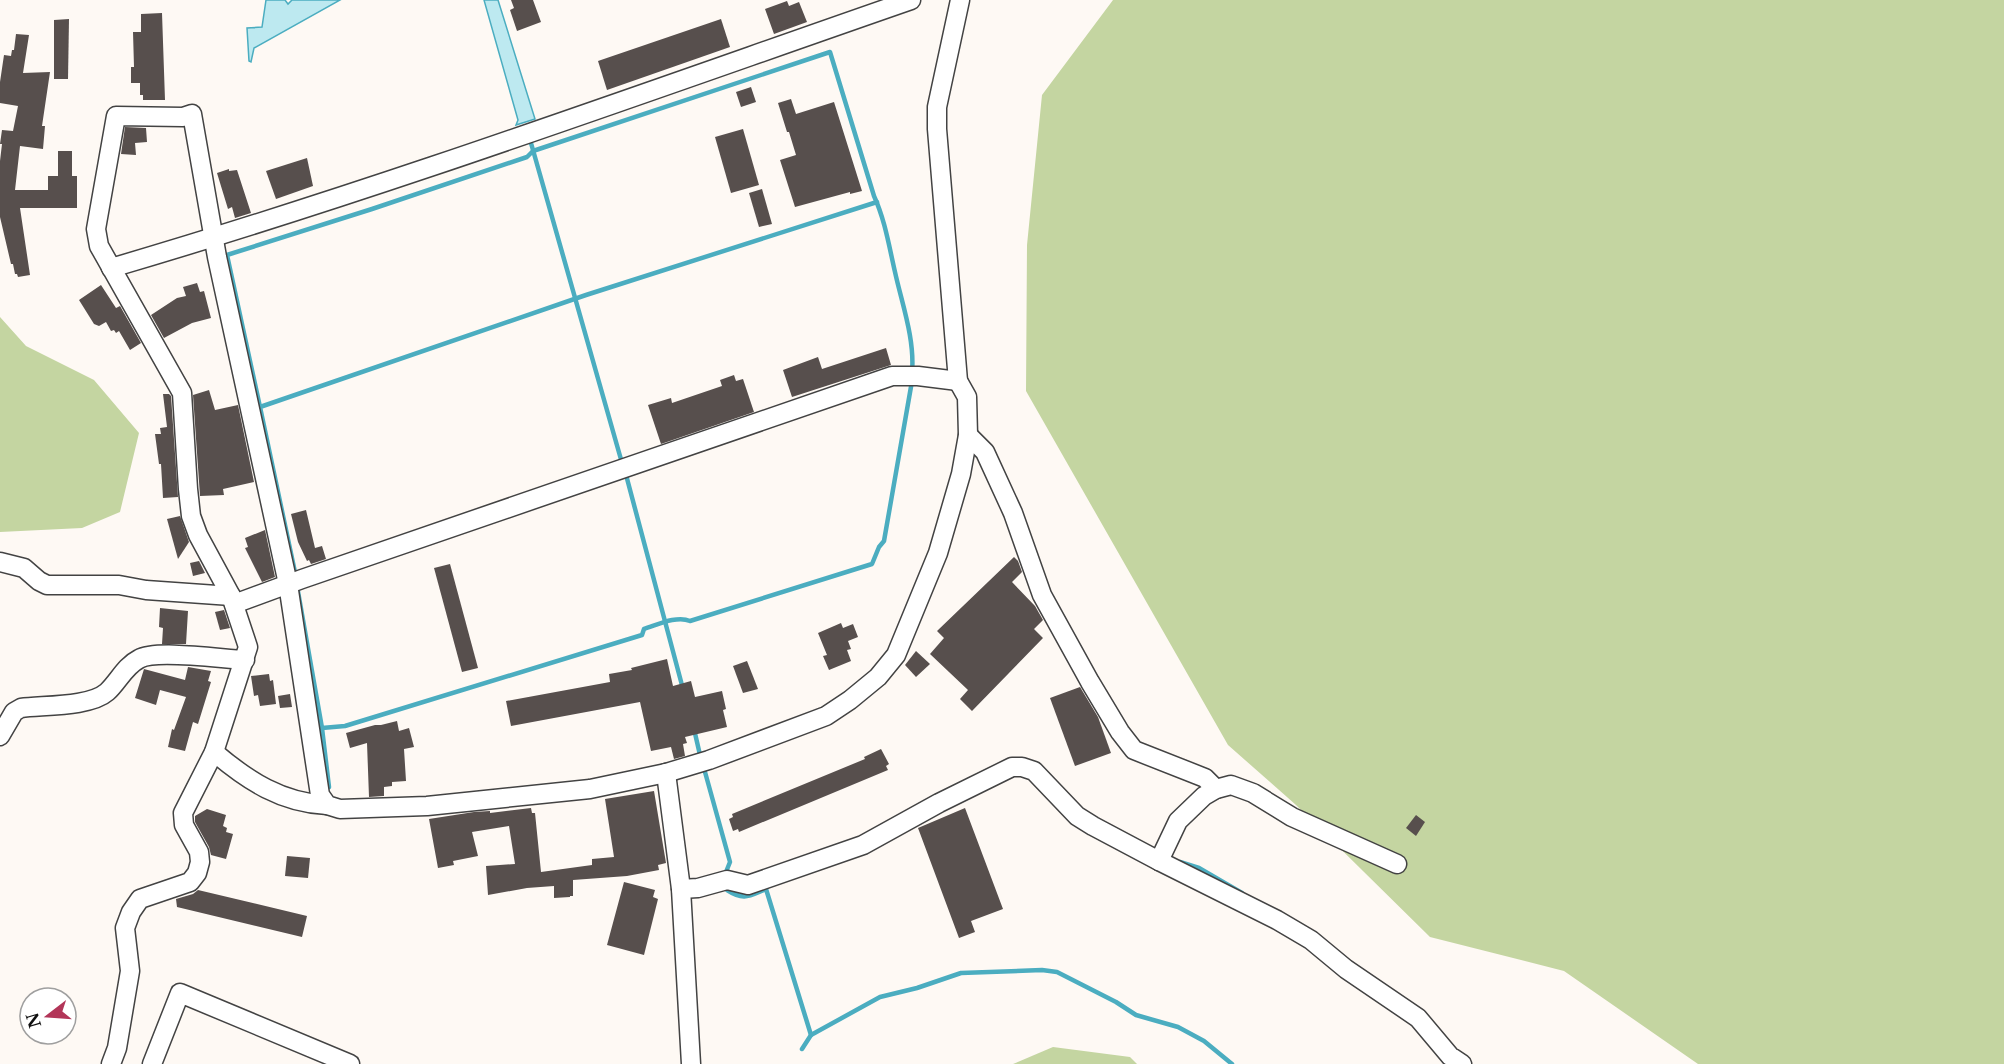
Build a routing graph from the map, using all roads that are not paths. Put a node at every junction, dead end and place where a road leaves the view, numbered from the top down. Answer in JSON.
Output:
{"nodes":[{"id":1,"x":911,"y":0,"type":"edge"},
{"id":2,"x":960,"y":0,"type":"edge"},
{"id":3,"x":214,"y":238,"type":"junction"},
{"id":4,"x":111,"y":268,"type":"junction"},
{"id":5,"x":958,"y":381,"type":"junction"},
{"id":6,"x":968,"y":435,"type":"junction"},
{"id":7,"x":0,"y":562,"type":"edge"},
{"id":8,"x":294,"y":582,"type":"junction"},
{"id":9,"x":232,"y":600,"type":"junction"},
{"id":10,"x":245,"y":660,"type":"junction"},
{"id":11,"x":0,"y":736,"type":"edge"},
{"id":12,"x":214,"y":752,"type":"junction"},
{"id":13,"x":666,"y":773,"type":"junction"},
{"id":14,"x":1216,"y":789,"type":"junction"},
{"id":15,"x":327,"y":805,"type":"junction"},
{"id":16,"x":1159,"y":861,"type":"junction"},
{"id":17,"x":1397,"y":864,"type":"dead end"},
{"id":18,"x":681,"y":889,"type":"junction"},
{"id":19,"x":111,"y":1064,"type":"edge"},
{"id":20,"x":152,"y":1064,"type":"edge"},
{"id":21,"x":350,"y":1064,"type":"edge"},
{"id":22,"x":692,"y":1064,"type":"edge"},
{"id":23,"x":1462,"y":1064,"type":"edge"}],
"edges":[{"from":1,"to":3,"type":"street"},
{"from":2,"to":5,"type":"street"},
{"from":3,"to":4,"type":"street"},
{"from":3,"to":4,"type":"street"},
{"from":3,"to":8,"type":"street"},
{"from":4,"to":9,"type":"street"},
{"from":5,"to":6,"type":"street"},
{"from":5,"to":8,"type":"street"},
{"from":6,"to":13,"type":"street"},
{"from":6,"to":14,"type":"street"},
{"from":7,"to":9,"type":"street"},
{"from":8,"to":9,"type":"street"},
{"from":8,"to":15,"type":"street"},
{"from":9,"to":10,"type":"street"},
{"from":10,"to":11,"type":"street"},
{"from":10,"to":12,"type":"street"},
{"from":12,"to":15,"type":"street"},
{"from":12,"to":19,"type":"street"},
{"from":13,"to":15,"type":"street"},
{"from":13,"to":18,"type":"street"},
{"from":14,"to":16,"type":"street"},
{"from":14,"to":17,"type":"street"},
{"from":16,"to":18,"type":"street"},
{"from":16,"to":23,"type":"street"},
{"from":18,"to":22,"type":"street"},
{"from":20,"to":21,"type":"street"}]}
